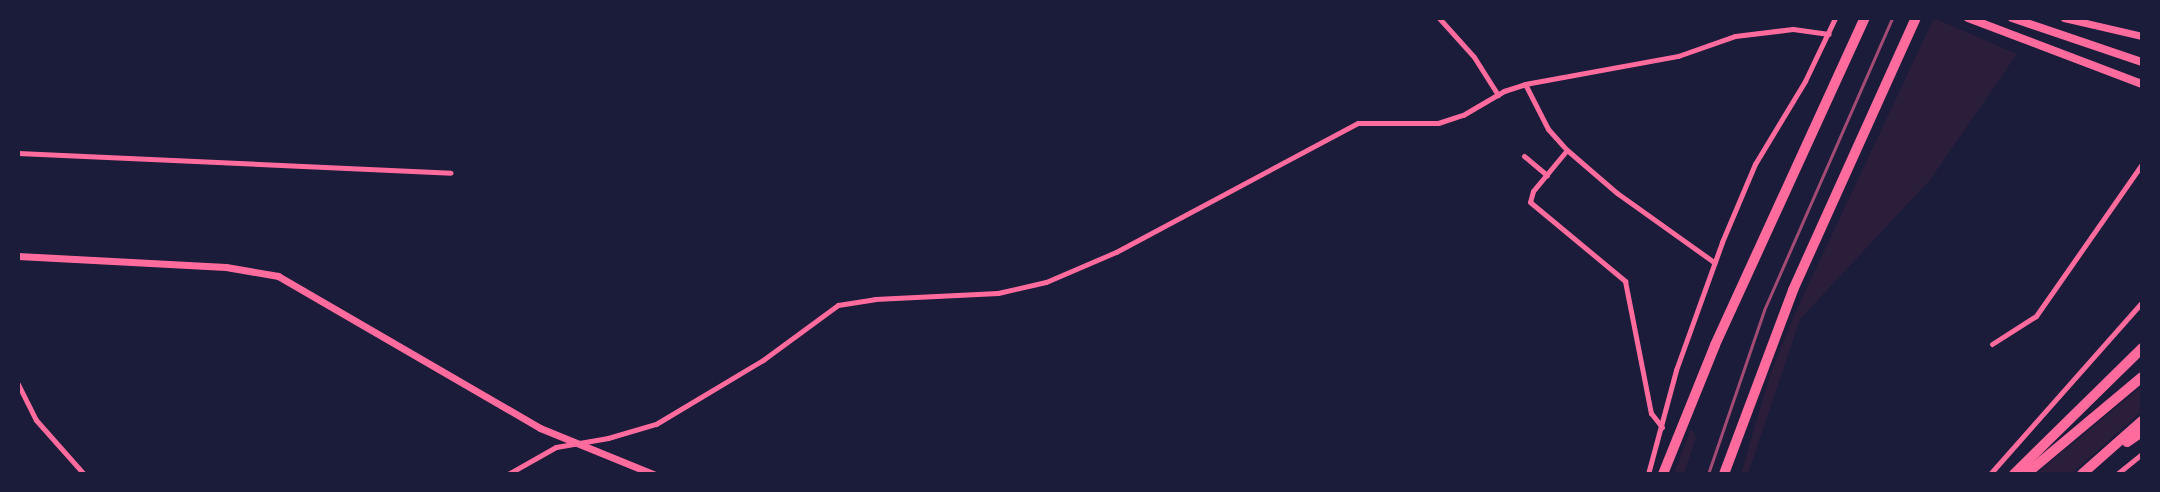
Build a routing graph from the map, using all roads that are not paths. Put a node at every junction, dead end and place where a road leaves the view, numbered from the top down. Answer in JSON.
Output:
{"nodes":[{"id":1,"x":1439,"y":18,"type":"edge"},
{"id":2,"x":1835,"y":18,"type":"edge"},
{"id":3,"x":1866,"y":18,"type":"edge"},
{"id":4,"x":1916,"y":18,"type":"edge"},
{"id":5,"x":1968,"y":18,"type":"edge"},
{"id":6,"x":2012,"y":18,"type":"edge"},
{"id":7,"x":2064,"y":18,"type":"edge"},
{"id":8,"x":1829,"y":34,"type":"junction"},
{"id":9,"x":2142,"y":36,"type":"edge"},
{"id":10,"x":2142,"y":62,"type":"edge"},
{"id":11,"x":1525,"y":84,"type":"junction"},
{"id":12,"x":2142,"y":84,"type":"edge"},
{"id":13,"x":1498,"y":95,"type":"junction"},
{"id":14,"x":1567,"y":150,"type":"junction"},
{"id":15,"x":18,"y":153,"type":"edge"},
{"id":16,"x":1524,"y":156,"type":"dead end"},
{"id":17,"x":2142,"y":164,"type":"edge"},
{"id":18,"x":451,"y":173,"type":"dead end"},
{"id":19,"x":1547,"y":175,"type":"junction"},
{"id":20,"x":18,"y":255,"type":"edge"},
{"id":21,"x":1715,"y":263,"type":"junction"},
{"id":22,"x":2142,"y":302,"type":"edge"},
{"id":23,"x":1992,"y":344,"type":"dead end"},
{"id":24,"x":2142,"y":348,"type":"edge"},
{"id":25,"x":2142,"y":377,"type":"edge"},
{"id":26,"x":18,"y":384,"type":"edge"},
{"id":27,"x":2142,"y":421,"type":"edge"},
{"id":28,"x":1662,"y":428,"type":"junction"},
{"id":29,"x":2142,"y":432,"type":"edge"},
{"id":30,"x":575,"y":444,"type":"junction"},
{"id":31,"x":2142,"y":454,"type":"edge"},
{"id":32,"x":2096,"y":461,"type":"junction"},
{"id":33,"x":84,"y":474,"type":"edge"},
{"id":34,"x":508,"y":474,"type":"edge"},
{"id":35,"x":653,"y":474,"type":"edge"},
{"id":36,"x":1648,"y":474,"type":"edge"},
{"id":37,"x":1663,"y":474,"type":"edge"},
{"id":38,"x":1724,"y":474,"type":"edge"},
{"id":39,"x":1990,"y":474,"type":"edge"},
{"id":40,"x":2014,"y":474,"type":"edge"},
{"id":41,"x":2026,"y":474,"type":"edge"},
{"id":42,"x":2082,"y":474,"type":"edge"},
{"id":43,"x":2117,"y":474,"type":"edge"}],
"edges":[{"from":1,"to":13,"type":"street"},
{"from":2,"to":8,"type":"street"},
{"from":3,"to":37,"type":"highway"},
{"from":4,"to":38,"type":"highway"},
{"from":5,"to":12,"type":"main road"},
{"from":6,"to":10,"type":"main road"},
{"from":7,"to":9,"type":"street"},
{"from":8,"to":11,"type":"street"},
{"from":8,"to":21,"type":"street"},
{"from":11,"to":13,"type":"street"},
{"from":11,"to":14,"type":"street"},
{"from":13,"to":30,"type":"street"},
{"from":14,"to":19,"type":"street"},
{"from":14,"to":21,"type":"street"},
{"from":15,"to":18,"type":"street"},
{"from":16,"to":19,"type":"street"},
{"from":17,"to":23,"type":"street"},
{"from":19,"to":28,"type":"street"},
{"from":20,"to":30,"type":"street"},
{"from":21,"to":28,"type":"street"},
{"from":22,"to":39,"type":"street"},
{"from":24,"to":40,"type":"highway"},
{"from":25,"to":41,"type":"highway"},
{"from":26,"to":33,"type":"street"},
{"from":27,"to":32,"type":"highway"},
{"from":28,"to":36,"type":"street"},
{"from":29,"to":32,"type":"highway"},
{"from":30,"to":34,"type":"street"},
{"from":30,"to":35,"type":"street"},
{"from":31,"to":43,"type":"street"},
{"from":32,"to":42,"type":"highway"}]}
